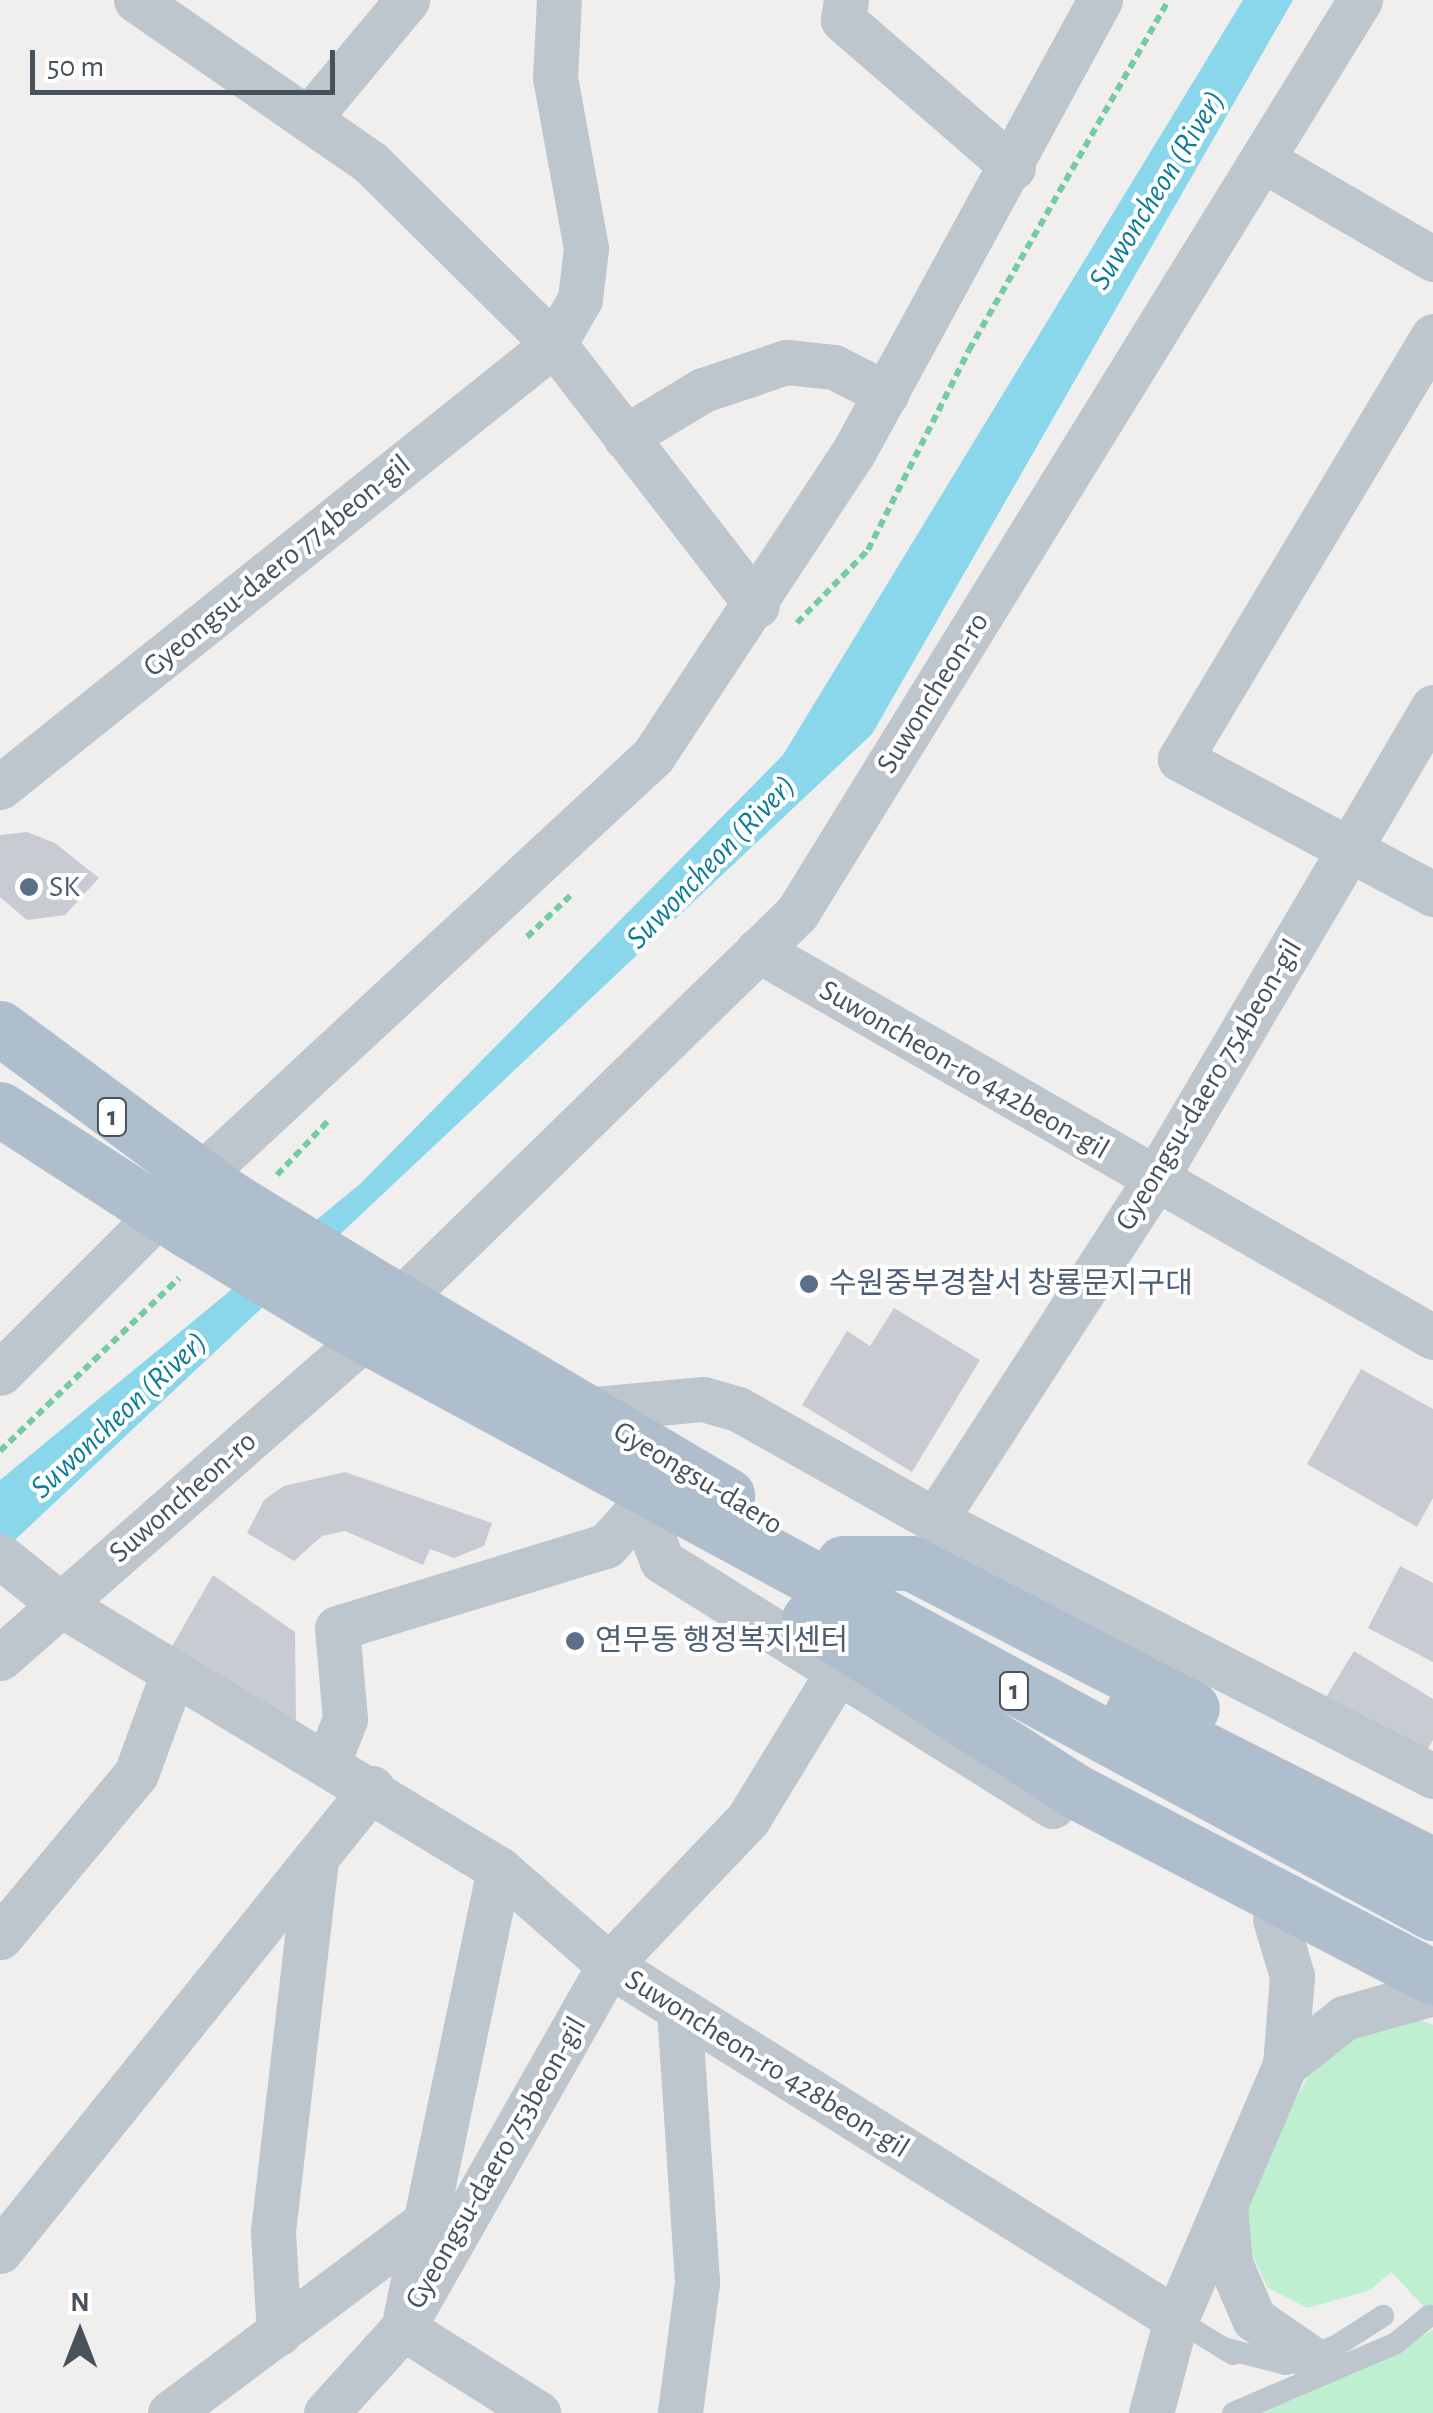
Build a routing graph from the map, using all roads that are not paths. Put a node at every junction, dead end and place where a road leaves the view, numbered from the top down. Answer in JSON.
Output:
{"nodes":[{"id":1,"x":136,"y":0,"type":"edge"},
{"id":2,"x":407,"y":0,"type":"edge"},
{"id":3,"x":559,"y":0,"type":"edge"},
{"id":4,"x":846,"y":0,"type":"edge"},
{"id":5,"x":1100,"y":0,"type":"edge"},
{"id":6,"x":1360,"y":0,"type":"edge"},
{"id":7,"x":308,"y":119,"type":"junction"},
{"id":8,"x":1263,"y":160,"type":"junction"},
{"id":9,"x":1014,"y":166,"type":"junction"},
{"id":10,"x":1433,"y":258,"type":"edge"},
{"id":11,"x":1433,"y":336,"type":"edge"},
{"id":12,"x":554,"y":344,"type":"junction"},
{"id":13,"x":887,"y":394,"type":"junction"},
{"id":14,"x":626,"y":436,"type":"junction"},
{"id":15,"x":757,"y":606,"type":"junction"},
{"id":16,"x":1433,"y":707,"type":"edge"},
{"id":17,"x":0,"y":787,"type":"edge"},
{"id":18,"x":1349,"y":849,"type":"junction"},
{"id":19,"x":1433,"y":894,"type":"edge"},
{"id":20,"x":758,"y":950,"type":"junction"},
{"id":21,"x":0,"y":1028,"type":"edge"},
{"id":22,"x":0,"y":1110,"type":"edge"},
{"id":23,"x":1154,"y":1181,"type":"junction"},
{"id":24,"x":194,"y":1204,"type":"junction"},
{"id":25,"x":373,"y":1314,"type":"junction"},
{"id":26,"x":1433,"y":1337,"type":"edge"},
{"id":27,"x":0,"y":1373,"type":"edge"},
{"id":28,"x":584,"y":1410,"type":"junction"},
{"id":29,"x":597,"y":1465,"type":"junction"},
{"id":30,"x":935,"y":1520,"type":"junction"},
{"id":31,"x":641,"y":1521,"type":"junction"},
{"id":32,"x":0,"y":1556,"type":"edge"},
{"id":33,"x":843,"y":1563,"type":"junction"},
{"id":34,"x":55,"y":1600,"type":"junction"},
{"id":35,"x":0,"y":1658,"type":"edge"},
{"id":36,"x":839,"y":1670,"type":"junction"},
{"id":37,"x":173,"y":1672,"type":"junction"},
{"id":38,"x":329,"y":1760,"type":"junction"},
{"id":39,"x":1433,"y":1776,"type":"edge"},
{"id":40,"x":372,"y":1788,"type":"junction"},
{"id":41,"x":1433,"y":1826,"type":"edge"},
{"id":42,"x":316,"y":1860,"type":"junction"},
{"id":43,"x":1433,"y":1866,"type":"edge"},
{"id":44,"x":498,"y":1869,"type":"junction"},
{"id":45,"x":1433,"y":1913,"type":"edge"},
{"id":46,"x":1275,"y":1919,"type":"junction"},
{"id":47,"x":0,"y":1938,"type":"edge"},
{"id":48,"x":608,"y":1965,"type":"junction"},
{"id":49,"x":1431,"y":1990,"type":"edge"},
{"id":50,"x":679,"y":2010,"type":"junction"},
{"id":51,"x":1285,"y":2064,"type":"junction"},
{"id":52,"x":1224,"y":2197,"type":"junction"},
{"id":53,"x":420,"y":2228,"type":"junction"},
{"id":54,"x":0,"y":2251,"type":"edge"},
{"id":55,"x":1382,"y":2316,"type":"dead end"},
{"id":56,"x":1429,"y":2316,"type":"dead end"},
{"id":57,"x":1176,"y":2319,"type":"junction"},
{"id":58,"x":403,"y":2328,"type":"junction"},
{"id":59,"x":278,"y":2332,"type":"junction"},
{"id":60,"x":1305,"y":2370,"type":"junction"},
{"id":61,"x":170,"y":2413,"type":"edge"},
{"id":62,"x":326,"y":2413,"type":"edge"},
{"id":63,"x":538,"y":2413,"type":"edge"},
{"id":64,"x":680,"y":2413,"type":"edge"},
{"id":65,"x":1151,"y":2413,"type":"edge"},
{"id":66,"x":1234,"y":2413,"type":"edge"}],
"edges":[{"from":1,"to":7,"type":"street"},
{"from":2,"to":7,"type":"street"},
{"from":3,"to":12,"type":"street"},
{"from":4,"to":9,"type":"street"},
{"from":5,"to":9,"type":"street"},
{"from":6,"to":8,"type":"street","name":"Suwoncheon-ro"},
{"from":7,"to":12,"type":"street"},
{"from":8,"to":10,"type":"street"},
{"from":8,"to":20,"type":"street","name":"Suwoncheon-ro"},
{"from":9,"to":13,"type":"street"},
{"from":11,"to":18,"type":"street"},
{"from":12,"to":14,"type":"street"},
{"from":12,"to":17,"type":"street","name":"Gyeongsu-daero 774beon-gil"},
{"from":13,"to":14,"type":"street"},
{"from":13,"to":15,"type":"street"},
{"from":14,"to":15,"type":"street"},
{"from":15,"to":24,"type":"street"},
{"from":16,"to":18,"type":"street","name":"Gyeongsu-daero 754beon-gil"},
{"from":18,"to":19,"type":"street"},
{"from":18,"to":23,"type":"street","name":"Gyeongsu-daero 754beon-gil"},
{"from":20,"to":23,"type":"street","name":"Suwoncheon-ro 442beon-gil"},
{"from":20,"to":25,"type":"street","name":"Suwoncheon-ro"},
{"from":21,"to":24,"type":"main road","name":"Gyeongsu-daero","number":"1"},
{"from":22,"to":24,"type":"main road","name":"Gyeongsu-daero","number":"1"},
{"from":23,"to":26,"type":"street","name":"Suwoncheon-ro 442beon-gil"},
{"from":23,"to":30,"type":"street","name":"Gyeongsu-daero 754beon-gil"},
{"from":24,"to":25,"type":"main road","name":"Gyeongsu-daero","number":"1","bridge":true},
{"from":24,"to":27,"type":"street"},
{"from":25,"to":28,"type":"main road","name":"Gyeongsu-daero","number":"1"},
{"from":25,"to":29,"type":"main road","name":"Gyeongsu-daero","number":"1"},
{"from":25,"to":34,"type":"street","name":"Suwoncheon-ro"},
{"from":28,"to":30,"type":"street"},
{"from":28,"to":33,"type":"main road","name":"Gyeongsu-daero","number":"1"},
{"from":29,"to":31,"type":"main road"},
{"from":29,"to":45,"type":"main road","name":"Gyeongsu-daero","number":"1"},
{"from":30,"to":39,"type":"street"},
{"from":31,"to":36,"type":"street"},
{"from":31,"to":38,"type":"street"},
{"from":31,"to":49,"type":"main road"},
{"from":32,"to":34,"type":"street","name":"Suwoncheon-ro 428beon-gil"},
{"from":33,"to":41,"type":"main road"},
{"from":33,"to":43,"type":"main road","name":"Gyeongsu-daero","number":"1"},
{"from":34,"to":35,"type":"street","name":"Suwoncheon-ro"},
{"from":34,"to":37,"type":"street","name":"Suwoncheon-ro 428beon-gil"},
{"from":36,"to":46,"type":"street"},
{"from":36,"to":48,"type":"street","name":"Gyeongsu-daero 753beon-gil"},
{"from":37,"to":38,"type":"street","name":"Suwoncheon-ro 428beon-gil"},
{"from":37,"to":47,"type":"street"},
{"from":38,"to":40,"type":"street","name":"Suwoncheon-ro 428beon-gil"},
{"from":40,"to":42,"type":"street"},
{"from":40,"to":44,"type":"street","name":"Suwoncheon-ro 428beon-gil"},
{"from":42,"to":54,"type":"street"},
{"from":42,"to":59,"type":"street"},
{"from":44,"to":48,"type":"street","name":"Suwoncheon-ro 428beon-gil"},
{"from":44,"to":53,"type":"street"},
{"from":46,"to":49,"type":"street"},
{"from":46,"to":51,"type":"street"},
{"from":48,"to":50,"type":"street","name":"Suwoncheon-ro 428beon-gil"},
{"from":48,"to":58,"type":"street","name":"Gyeongsu-daero 753beon-gil"},
{"from":49,"to":51,"type":"street"},
{"from":50,"to":57,"type":"street","name":"Suwoncheon-ro 428beon-gil"},
{"from":50,"to":64,"type":"street"},
{"from":51,"to":52,"type":"street"},
{"from":52,"to":57,"type":"street"},
{"from":52,"to":60,"type":"street"},
{"from":53,"to":58,"type":"street"},
{"from":53,"to":59,"type":"street"},
{"from":55,"to":60,"type":"lane"},
{"from":56,"to":60,"type":"lane"},
{"from":57,"to":60,"type":"lane"},
{"from":57,"to":65,"type":"street"},
{"from":58,"to":62,"type":"street","name":"Gyeongsu-daero 753beon-gil"},
{"from":58,"to":63,"type":"street"},
{"from":59,"to":61,"type":"street"},
{"from":60,"to":66,"type":"lane"}]}
